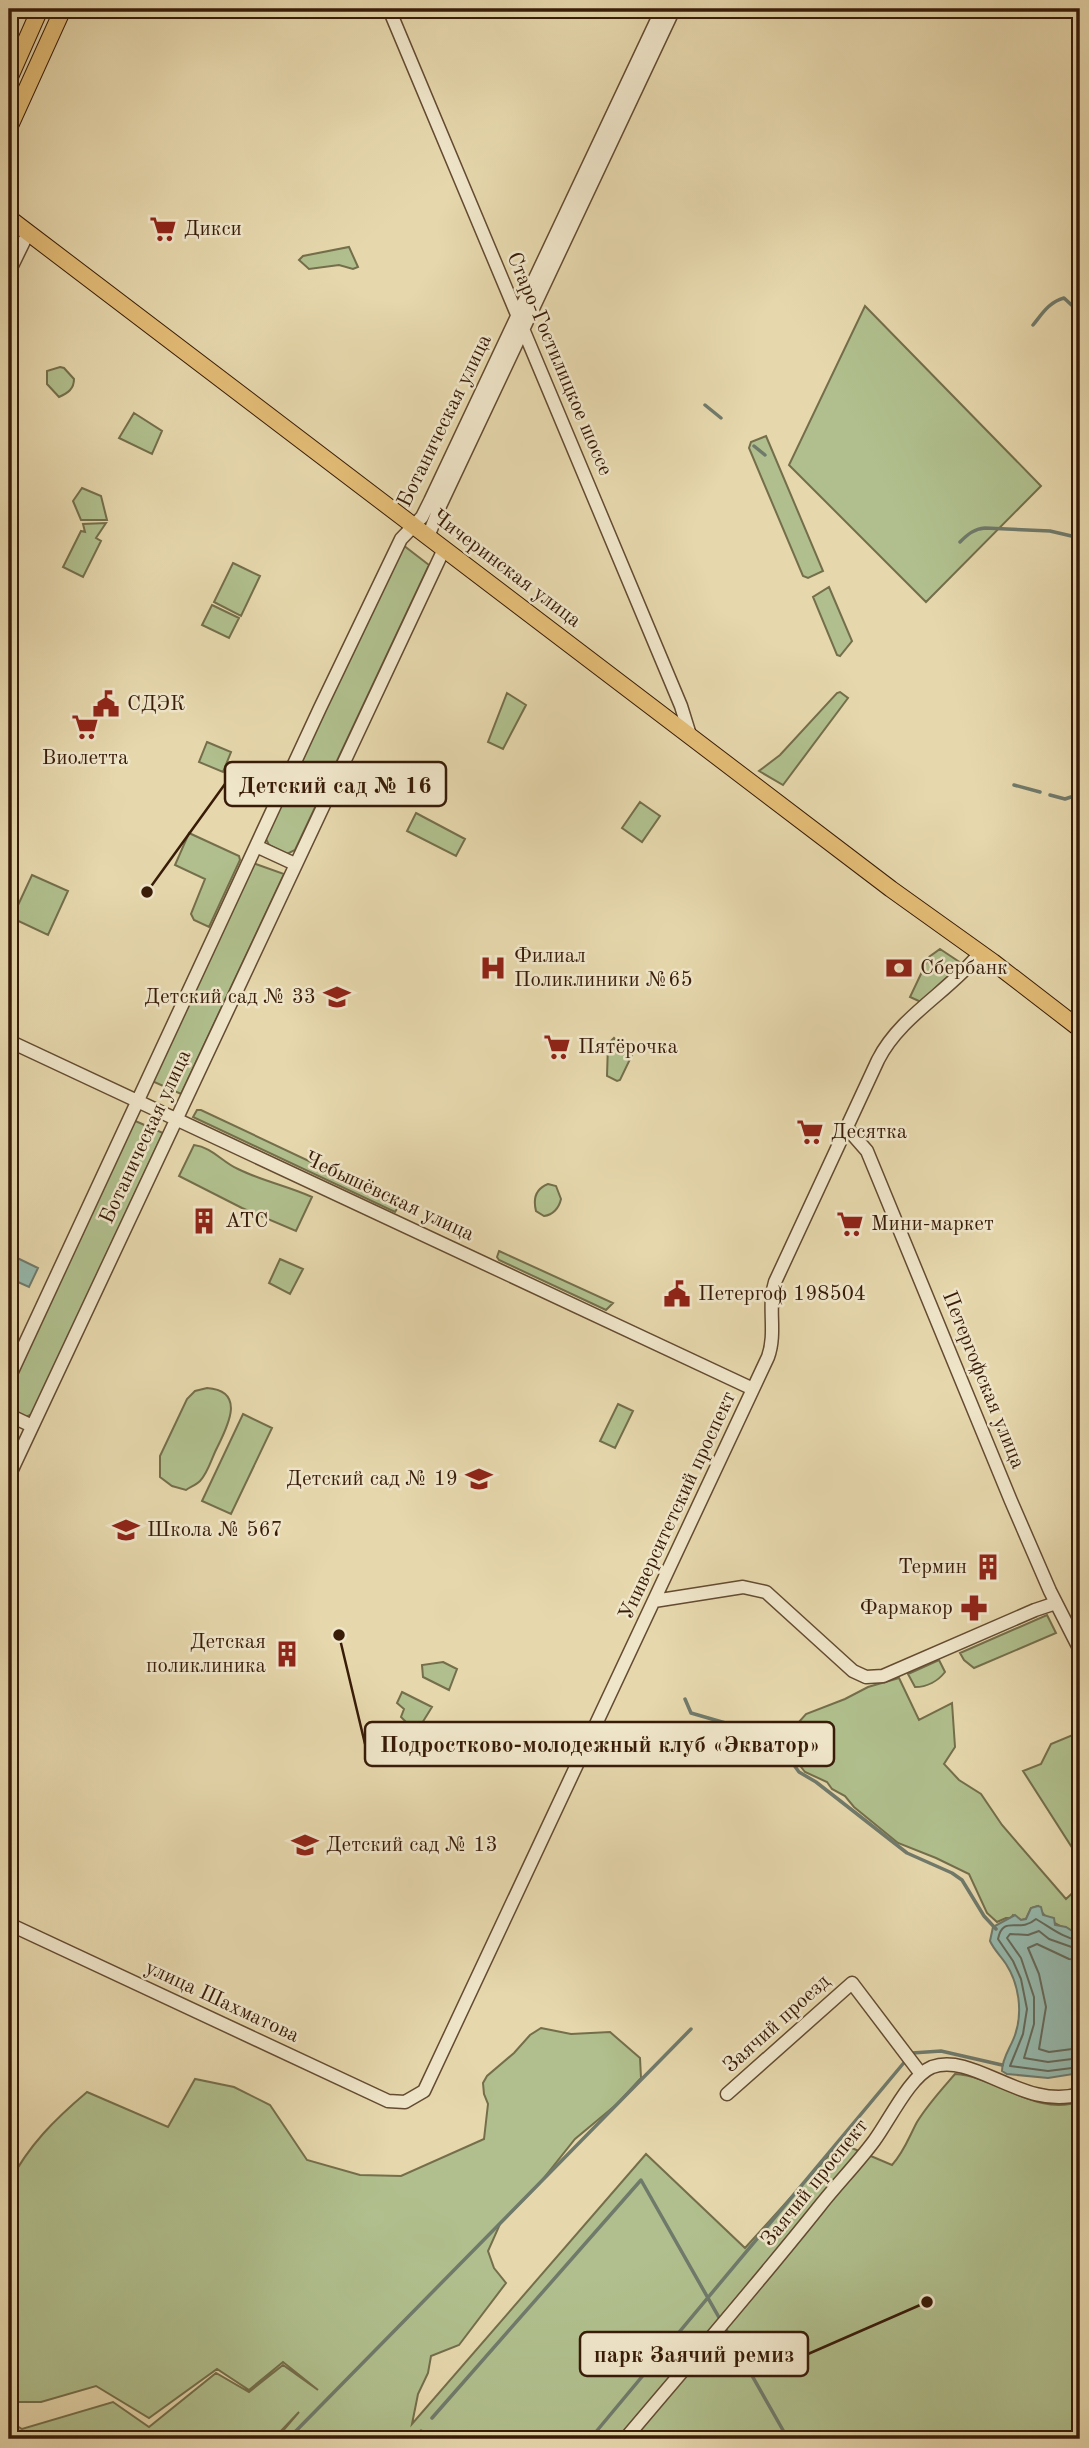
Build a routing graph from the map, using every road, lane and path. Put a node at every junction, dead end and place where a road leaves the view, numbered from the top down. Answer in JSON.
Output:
{"nodes":[{"id":1,"x":40,"y":9,"type":"edge"},
{"id":2,"x":62,"y":9,"type":"edge"},
{"id":3,"x":390,"y":9,"type":"edge"},
{"id":4,"x":662,"y":9,"type":"edge"},
{"id":5,"x":674,"y":9,"type":"edge"},
{"id":6,"x":9,"y":79,"type":"edge"},
{"id":7,"x":9,"y":128,"type":"edge"},
{"id":8,"x":9,"y":218,"type":"edge"},
{"id":9,"x":28,"y":233,"type":"junction"},
{"id":10,"x":9,"y":272,"type":"edge"},
{"id":11,"x":517,"y":316,"type":"junction"},
{"id":12,"x":524,"y":328,"type":"junction"},
{"id":13,"x":414,"y":526,"type":"junction"},
{"id":14,"x":428,"y":537,"type":"junction"},
{"id":15,"x":444,"y":549,"type":"junction"},
{"id":16,"x":690,"y":735,"type":"junction"},
{"id":17,"x":256,"y":846,"type":"junction"},
{"id":18,"x":295,"y":864,"type":"junction"},
{"id":19,"x":980,"y":953,"type":"junction"},
{"id":20,"x":1080,"y":1029,"type":"edge"},
{"id":21,"x":9,"y":1041,"type":"edge"},
{"id":22,"x":137,"y":1101,"type":"junction"},
{"id":23,"x":176,"y":1119,"type":"junction"},
{"id":24,"x":846,"y":1128,"type":"junction"},
{"id":25,"x":9,"y":1378,"type":"edge"},
{"id":26,"x":753,"y":1389,"type":"junction"},
{"id":27,"x":9,"y":1415,"type":"edge"},
{"id":28,"x":32,"y":1426,"type":"junction"},
{"id":29,"x":9,"y":1476,"type":"edge"},
{"id":30,"x":654,"y":1601,"type":"junction"},
{"id":31,"x":1056,"y":1603,"type":"junction"},
{"id":32,"x":1080,"y":1650,"type":"edge"},
{"id":33,"x":9,"y":1924,"type":"edge"},
{"id":34,"x":921,"y":2074,"type":"junction"},
{"id":35,"x":727,"y":2094,"type":"dead end"},
{"id":36,"x":1080,"y":2094,"type":"edge"},
{"id":37,"x":420,"y":2095,"type":"joint"},
{"id":38,"x":625,"y":2439,"type":"edge"}],
"edges":[{"from":1,"to":6,"type":"main road"},
{"from":2,"to":7,"type":"main road"},
{"from":3,"to":11,"type":"street","name":"Старо-Гостилицкое шоссе"},
{"from":4,"to":11,"type":"street","name":"Ботаническая улица"},
{"from":5,"to":12,"type":"street","name":"Ботаническая улица"},
{"from":8,"to":9,"type":"main road","name":"Чичеринская улица"},
{"from":9,"to":10,"type":"street"},
{"from":9,"to":13,"type":"main road","name":"Чичеринская улица"},
{"from":11,"to":12,"type":"street","name":"Старо-Гостилицкое шоссе"},
{"from":11,"to":13,"type":"street","name":"Ботаническая улица"},
{"from":12,"to":14,"type":"street","name":"Ботаническая улица"},
{"from":12,"to":16,"type":"street","name":"Старо-Гостилицкое шоссе"},
{"from":13,"to":14,"type":"main road","name":"Чичеринская улица"},
{"from":13,"to":17,"type":"street","name":"Ботаническая улица"},
{"from":14,"to":15,"type":"main road","name":"Чичеринская улица"},
{"from":15,"to":16,"type":"main road","name":"Чичеринская улица"},
{"from":15,"to":18,"type":"street","name":"Ботаническая улица"},
{"from":16,"to":19,"type":"main road","name":"Чичеринская улица"},
{"from":17,"to":18,"type":"street"},
{"from":17,"to":22,"type":"street","name":"Ботаническая улица"},
{"from":18,"to":23,"type":"street","name":"Ботаническая улица"},
{"from":19,"to":20,"type":"main road","name":"Чичеринская улица"},
{"from":19,"to":24,"type":"street","name":"Университетский проспект"},
{"from":21,"to":22,"type":"street","name":"Чебышёвская улица"},
{"from":22,"to":23,"type":"street","name":"Чебышёвская улица"},
{"from":22,"to":25,"type":"street","name":"Ботаническая улица"},
{"from":23,"to":26,"type":"street","name":"Чебышёвская улица"},
{"from":23,"to":28,"type":"street","name":"Ботаническая улица"},
{"from":24,"to":26,"type":"street","name":"Университетский проспект"},
{"from":24,"to":31,"type":"street","name":"Петергофская улица"},
{"from":26,"to":30,"type":"street","name":"Университетский проспект"},
{"from":27,"to":28,"type":"street"},
{"from":28,"to":29,"type":"street","name":"Ботаническая улица"},
{"from":30,"to":31,"type":"street"},
{"from":30,"to":37,"type":"street","name":"Университетский проспект"},
{"from":31,"to":32,"type":"street","name":"Петергофская улица"},
{"from":33,"to":37,"type":"street","name":"улица Шахматова"},
{"from":34,"to":35,"type":"street","name":"Заячий проезд"},
{"from":34,"to":36,"type":"street"},
{"from":34,"to":38,"type":"street","name":"Заячий проспект"}]}
